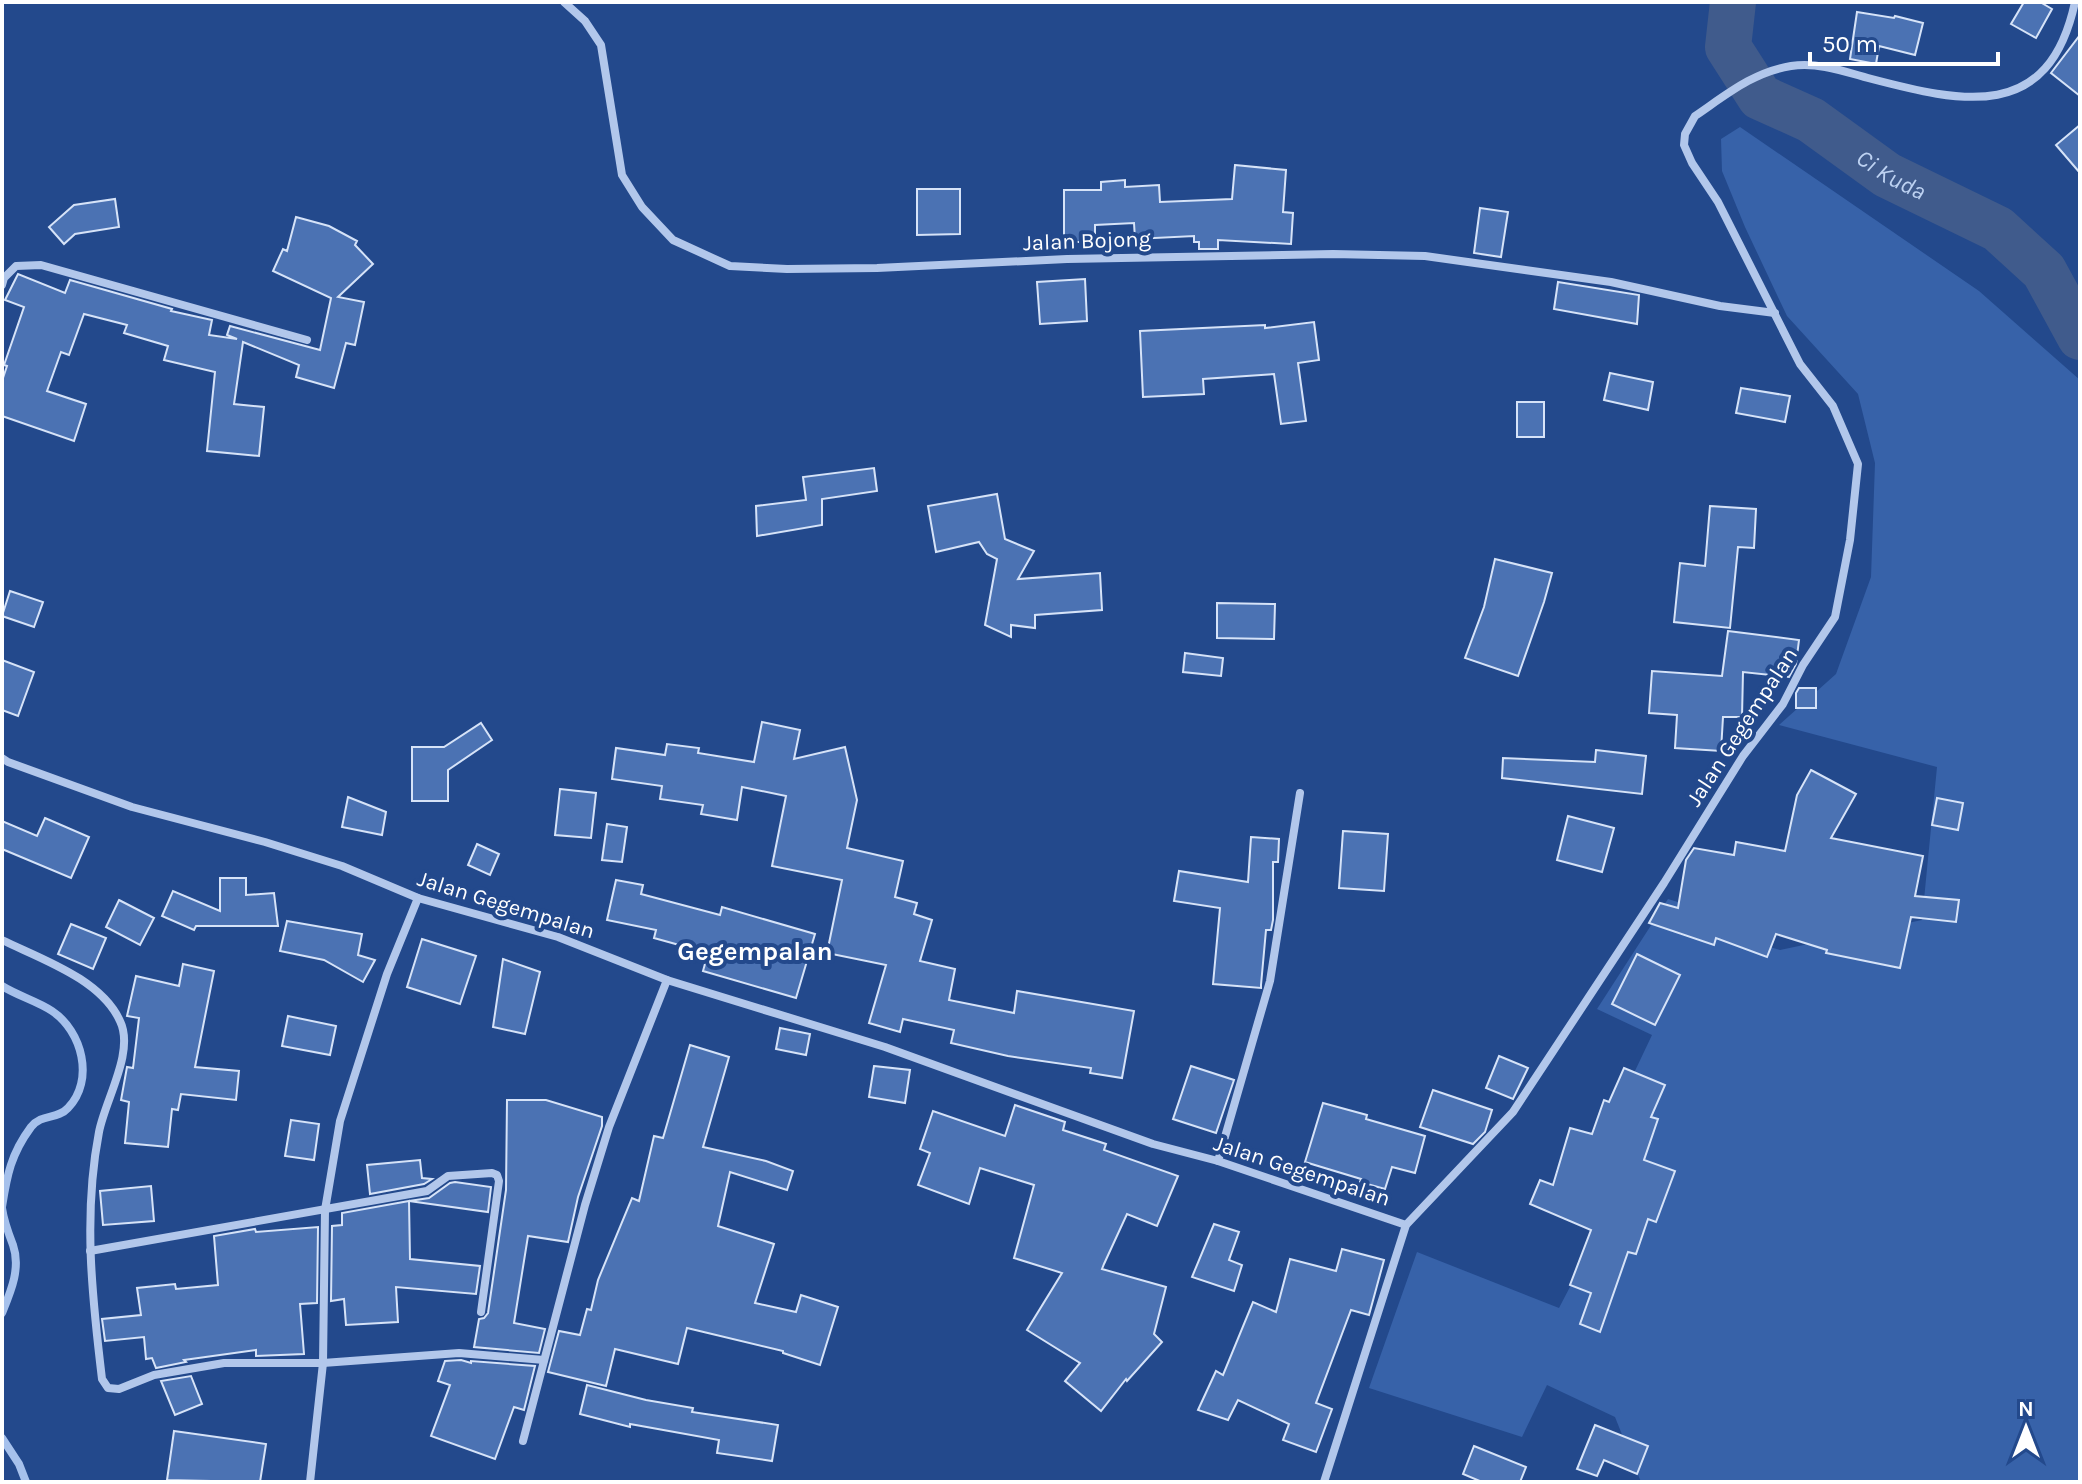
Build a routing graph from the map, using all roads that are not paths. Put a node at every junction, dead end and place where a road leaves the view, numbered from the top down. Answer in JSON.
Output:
{"nodes":[{"id":1,"x":564,"y":2,"type":"edge"},
{"id":2,"x":2075,"y":2,"type":"edge"},
{"id":3,"x":2,"y":285,"type":"edge"},
{"id":4,"x":1775,"y":313,"type":"junction"},
{"id":5,"x":307,"y":340,"type":"dead end"},
{"id":6,"x":2,"y":758,"type":"edge"},
{"id":7,"x":1300,"y":793,"type":"dead end"},
{"id":8,"x":418,"y":898,"type":"junction"},
{"id":9,"x":2,"y":940,"type":"edge"},
{"id":10,"x":667,"y":980,"type":"junction"},
{"id":11,"x":1218,"y":1161,"type":"junction"},
{"id":12,"x":325,"y":1210,"type":"junction"},
{"id":13,"x":1406,"y":1225,"type":"junction"},
{"id":14,"x":90,"y":1251,"type":"junction"},
{"id":15,"x":481,"y":1312,"type":"dead end"},
{"id":16,"x":544,"y":1360,"type":"junction"},
{"id":17,"x":323,"y":1363,"type":"junction"},
{"id":18,"x":523,"y":1441,"type":"dead end"},
{"id":19,"x":310,"y":1482,"type":"edge"},
{"id":20,"x":1324,"y":1482,"type":"edge"}],
"edges":[{"from":1,"to":4,"type":"street","name":"Jalan Bojong"},
{"from":2,"to":4,"type":"street","name":"Jalan Gegempalan"},
{"from":3,"to":5,"type":"street"},
{"from":4,"to":13,"type":"street","name":"Jalan Gegempalan"},
{"from":6,"to":8,"type":"street","name":"Jalan Gegempalan"},
{"from":7,"to":11,"type":"street"},
{"from":8,"to":10,"type":"street","name":"Jalan Gegempalan"},
{"from":8,"to":12,"type":"street"},
{"from":9,"to":14,"type":"street"},
{"from":10,"to":11,"type":"street","name":"Jalan Gegempalan"},
{"from":10,"to":16,"type":"street"},
{"from":11,"to":13,"type":"street","name":"Jalan Gegempalan"},
{"from":12,"to":14,"type":"street"},
{"from":12,"to":15,"type":"street"},
{"from":12,"to":17,"type":"street"},
{"from":13,"to":20,"type":"street"},
{"from":14,"to":17,"type":"street"},
{"from":16,"to":17,"type":"street"},
{"from":16,"to":18,"type":"street"},
{"from":17,"to":19,"type":"street"}]}
